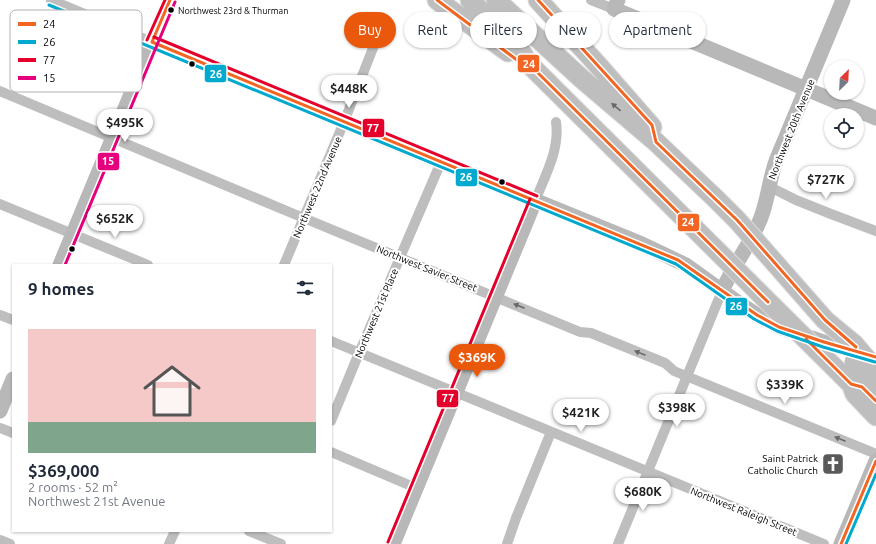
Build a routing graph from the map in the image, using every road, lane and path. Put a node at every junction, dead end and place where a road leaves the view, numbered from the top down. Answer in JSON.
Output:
{"nodes":[{"id":1,"x":170,"y":0,"type":"edge"},
{"id":2,"x":437,"y":0,"type":"edge"},
{"id":3,"x":470,"y":0,"type":"edge"},
{"id":4,"x":496,"y":0,"type":"edge"},
{"id":5,"x":538,"y":0,"type":"edge"},
{"id":6,"x":591,"y":0,"type":"edge"},
{"id":7,"x":843,"y":0,"type":"edge"},
{"id":8,"x":54,"y":1,"type":"edge"},
{"id":9,"x":616,"y":5,"type":"edge"},
{"id":10,"x":76,"y":10,"type":"edge"},
{"id":11,"x":142,"y":38,"type":"edge"},
{"id":12,"x":152,"y":42,"type":"junction"},
{"id":13,"x":373,"y":48,"type":"edge"},
{"id":14,"x":528,"y":63,"type":"junction"},
{"id":15,"x":142,"y":67,"type":"edge"},
{"id":16,"x":806,"y":89,"type":"junction"},
{"id":17,"x":0,"y":91,"type":"edge"},
{"id":18,"x":132,"y":92,"type":"edge"},
{"id":19,"x":876,"y":118,"type":"edge"},
{"id":20,"x":344,"y":122,"type":"junction"},
{"id":21,"x":556,"y":122,"type":"dead end"},
{"id":22,"x":113,"y":138,"type":"junction"},
{"id":23,"x":656,"y":142,"type":"junction"},
{"id":24,"x":441,"y":162,"type":"junction"},
{"id":25,"x":768,"y":186,"type":"junction"},
{"id":26,"x":535,"y":201,"type":"junction"},
{"id":27,"x":0,"y":204,"type":"edge"},
{"id":28,"x":304,"y":218,"type":"junction"},
{"id":29,"x":876,"y":231,"type":"edge"},
{"id":30,"x":73,"y":234,"type":"junction"},
{"id":31,"x":400,"y":257,"type":"junction"},
{"id":32,"x":60,"y":264,"type":"edge"},
{"id":33,"x":146,"y":264,"type":"edge"},
{"id":34,"x":284,"y":264,"type":"edge"},
{"id":35,"x":722,"y":291,"type":"junction"},
{"id":36,"x":496,"y":296,"type":"junction"},
{"id":37,"x":0,"y":315,"type":"edge"},
{"id":38,"x":12,"y":320,"type":"edge"},
{"id":39,"x":825,"y":320,"type":"junction"},
{"id":40,"x":332,"y":341,"type":"edge"},
{"id":41,"x":359,"y":353,"type":"junction"},
{"id":42,"x":876,"y":357,"type":"edge"},
{"id":43,"x":876,"y":370,"type":"edge"},
{"id":44,"x":686,"y":376,"type":"junction"},
{"id":45,"x":12,"y":381,"type":"edge"},
{"id":46,"x":851,"y":384,"type":"junction"},
{"id":47,"x":876,"y":389,"type":"edge"},
{"id":48,"x":456,"y":392,"type":"junction"},
{"id":49,"x":876,"y":401,"type":"edge"},
{"id":50,"x":0,"y":411,"type":"edge"},
{"id":51,"x":876,"y":416,"type":"edge"},
{"id":52,"x":332,"y":419,"type":"edge"},
{"id":53,"x":0,"y":428,"type":"edge"},
{"id":54,"x":551,"y":432,"type":"junction"},
{"id":55,"x":12,"y":433,"type":"edge"},
{"id":56,"x":332,"y":452,"type":"edge"},
{"id":57,"x":876,"y":454,"type":"edge"},
{"id":58,"x":876,"y":461,"type":"edge"},
{"id":59,"x":647,"y":472,"type":"junction"},
{"id":60,"x":416,"y":488,"type":"junction"},
{"id":61,"x":175,"y":532,"type":"edge"},
{"id":62,"x":251,"y":532,"type":"edge"},
{"id":63,"x":0,"y":540,"type":"edge"},
{"id":64,"x":10,"y":544,"type":"edge"},
{"id":65,"x":169,"y":544,"type":"edge"},
{"id":66,"x":281,"y":544,"type":"edge"},
{"id":67,"x":393,"y":544,"type":"edge"},
{"id":68,"x":507,"y":544,"type":"edge"},
{"id":69,"x":618,"y":544,"type":"edge"},
{"id":70,"x":824,"y":544,"type":"edge"},
{"id":71,"x":841,"y":544,"type":"edge"}],
"edges":[{"from":1,"to":12,"type":"street"},
{"from":2,"to":14,"type":"highway"},
{"from":3,"to":14,"type":"highway"},
{"from":23,"to":4,"type":"highway","one_way":true},
{"from":5,"to":23,"type":"highway"},
{"from":6,"to":9,"type":"street"},
{"from":7,"to":16,"type":"street","name":"Northwest 20th Avenue"},
{"from":8,"to":10,"type":"street"},
{"from":9,"to":16,"type":"street"},
{"from":11,"to":12,"type":"street"},
{"from":12,"to":15,"type":"street"},
{"from":12,"to":20,"type":"street"},
{"from":13,"to":20,"type":"street","name":"Northwest 22nd Avenue"},
{"from":14,"to":46,"type":"highway","bridge":true},
{"from":16,"to":19,"type":"street"},
{"from":16,"to":25,"type":"street","name":"Northwest 20th Avenue"},
{"from":17,"to":22,"type":"street","name":"Northwest Savier Street"},
{"from":18,"to":22,"type":"street"},
{"from":20,"to":24,"type":"street"},
{"from":20,"to":28,"type":"street","name":"Northwest 22nd Avenue"},
{"from":21,"to":26,"type":"street"},
{"from":22,"to":28,"type":"street","name":"Northwest Savier Street"},
{"from":22,"to":30,"type":"street"},
{"from":23,"to":39,"type":"highway","bridge":true},
{"from":24,"to":26,"type":"street"},
{"from":24,"to":31,"type":"street","name":"Northwest 21st Place"},
{"from":25,"to":29,"type":"street"},
{"from":25,"to":35,"type":"street","name":"Northwest 20th Avenue"},
{"from":26,"to":35,"type":"street"},
{"from":26,"to":36,"type":"street"},
{"from":27,"to":30,"type":"street"},
{"from":28,"to":31,"type":"street","name":"Northwest Savier Street"},
{"from":28,"to":34,"type":"street","name":"Northwest 22nd Avenue"},
{"from":30,"to":32,"type":"street"},
{"from":30,"to":33,"type":"street"},
{"from":31,"to":36,"type":"street","name":"Northwest Savier Street"},
{"from":31,"to":41,"type":"street","name":"Northwest 21st Place"},
{"from":35,"to":42,"type":"street"},
{"from":35,"to":44,"type":"street","name":"Northwest 20th Avenue"},
{"from":44,"to":36,"type":"street","name":"Northwest Savier Street","one_way":true},
{"from":36,"to":48,"type":"street"},
{"from":37,"to":38,"type":"street"},
{"from":39,"to":43,"type":"highway","bridge":true},
{"from":39,"to":47,"type":"highway","bridge":true},
{"from":40,"to":41,"type":"street","name":"Northwest Raleigh Street"},
{"from":41,"to":48,"type":"street","name":"Northwest Raleigh Street"},
{"from":41,"to":52,"type":"street","name":"Northwest 21st Place"},
{"from":57,"to":44,"type":"street","name":"Northwest Savier Street","one_way":true},
{"from":44,"to":59,"type":"street","name":"Northwest 20th Avenue"},
{"from":45,"to":50,"type":"street"},
{"from":46,"to":49,"type":"highway"},
{"from":46,"to":51,"type":"highway"},
{"from":48,"to":54,"type":"street","name":"Northwest Raleigh Street"},
{"from":48,"to":60,"type":"street"},
{"from":53,"to":55,"type":"street"},
{"from":54,"to":59,"type":"street","name":"Northwest Raleigh Street"},
{"from":54,"to":68,"type":"street"},
{"from":56,"to":60,"type":"street"},
{"from":58,"to":71,"type":"street"},
{"from":59,"to":69,"type":"street","name":"Northwest 20th Avenue"},
{"from":59,"to":70,"type":"street","name":"Northwest Raleigh Street"},
{"from":60,"to":67,"type":"street"},
{"from":61,"to":65,"type":"street"},
{"from":62,"to":66,"type":"street"},
{"from":63,"to":64,"type":"street"}]}
